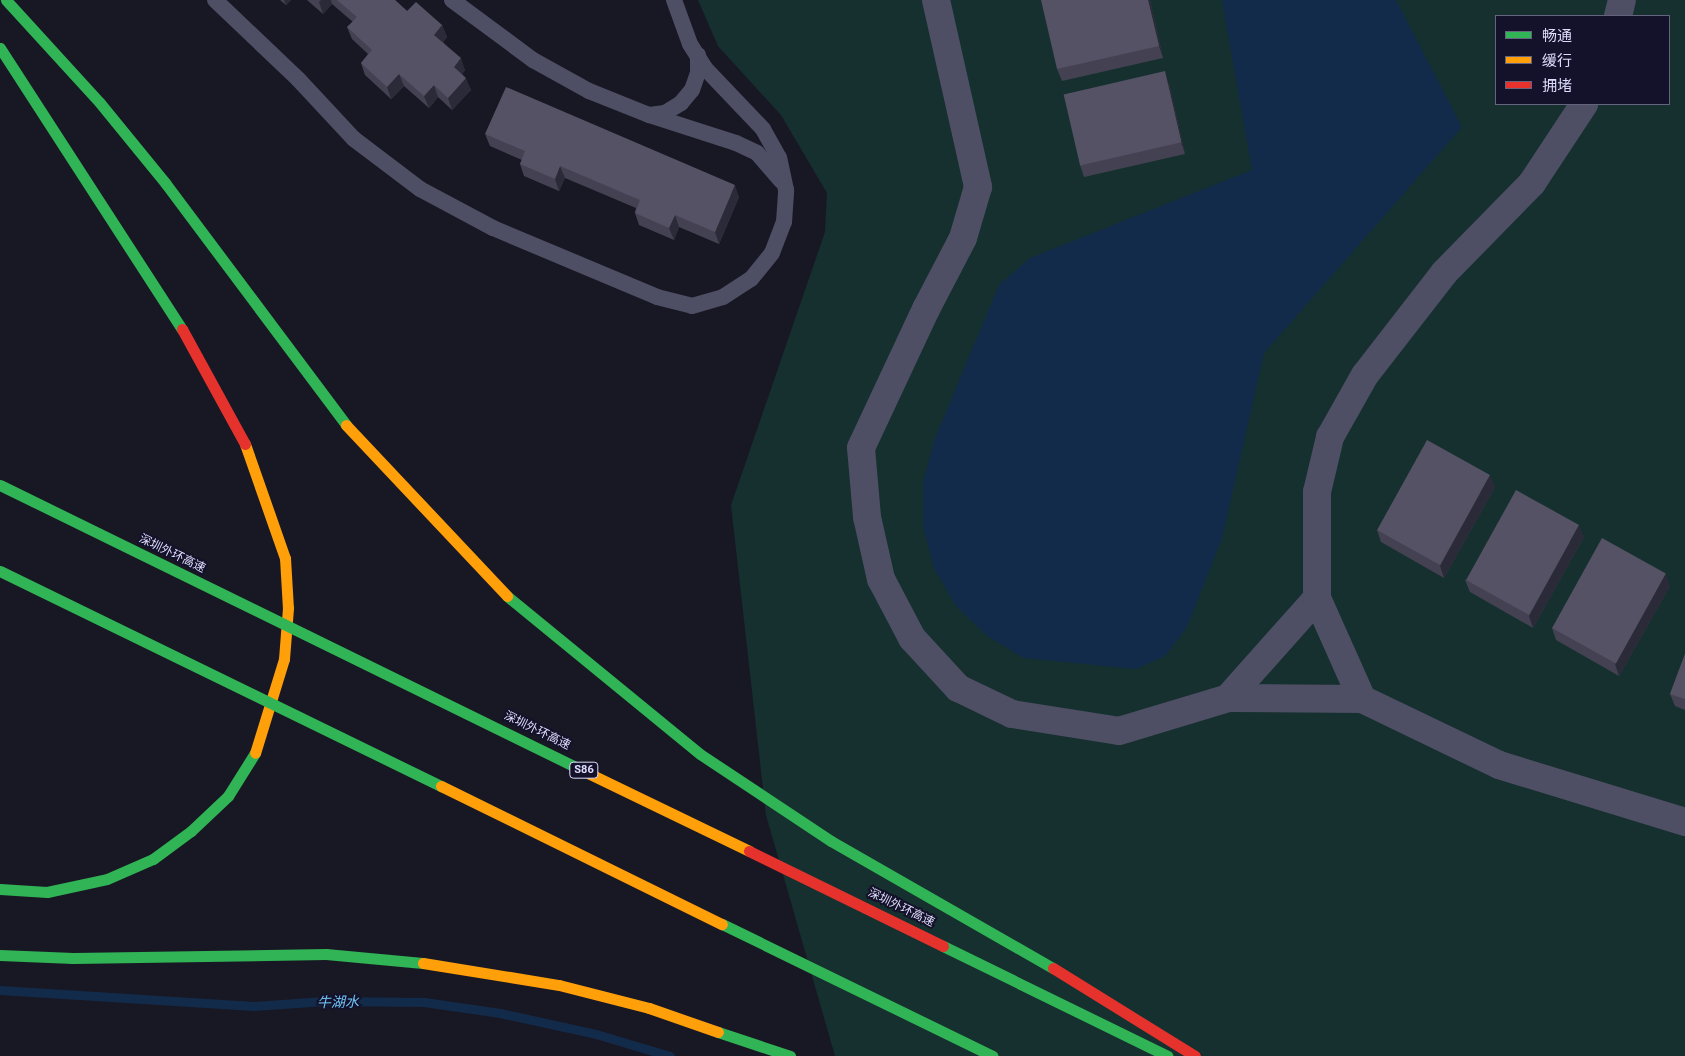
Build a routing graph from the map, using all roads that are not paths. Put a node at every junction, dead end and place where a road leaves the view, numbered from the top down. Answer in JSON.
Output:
{"nodes":[{"id":1,"x":6,"y":0,"type":"edge"},
{"id":2,"x":215,"y":0,"type":"edge"},
{"id":3,"x":452,"y":0,"type":"edge"},
{"id":4,"x":674,"y":0,"type":"edge"},
{"id":5,"x":936,"y":0,"type":"edge"},
{"id":6,"x":1622,"y":0,"type":"edge"},
{"id":7,"x":1618,"y":15,"type":"edge"},
{"id":8,"x":0,"y":48,"type":"edge"},
{"id":9,"x":698,"y":55,"type":"junction"},
{"id":10,"x":1583,"y":105,"type":"edge"},
{"id":11,"x":649,"y":115,"type":"junction"},
{"id":12,"x":786,"y":190,"type":"junction"},
{"id":13,"x":0,"y":485,"type":"edge"},
{"id":14,"x":0,"y":571,"type":"edge"},
{"id":15,"x":1317,"y":598,"type":"junction"},
{"id":16,"x":1228,"y":698,"type":"junction"},
{"id":17,"x":1362,"y":699,"type":"junction"},
{"id":18,"x":1685,"y":822,"type":"edge"},
{"id":19,"x":0,"y":889,"type":"edge"},
{"id":20,"x":0,"y":955,"type":"edge"},
{"id":21,"x":790,"y":1056,"type":"edge"},
{"id":22,"x":993,"y":1056,"type":"edge"},
{"id":23,"x":1168,"y":1056,"type":"edge"},
{"id":24,"x":1195,"y":1056,"type":"edge"}],
"edges":[{"from":1,"to":24,"type":"highway"},
{"from":2,"to":12,"type":"lane"},
{"from":3,"to":11,"type":"lane"},
{"from":4,"to":9,"type":"lane"},
{"from":5,"to":16,"type":"street"},
{"from":6,"to":7,"type":"street"},
{"from":8,"to":19,"type":"highway"},
{"from":9,"to":11,"type":"lane"},
{"from":9,"to":12,"type":"lane"},
{"from":10,"to":15,"type":"street"},
{"from":11,"to":12,"type":"lane"},
{"from":13,"to":23,"type":"highway","name":"深圳外环高速","number":"S86","bridge":true},
{"from":14,"to":22,"type":"highway","bridge":true},
{"from":15,"to":16,"type":"street"},
{"from":15,"to":17,"type":"street"},
{"from":16,"to":17,"type":"street"},
{"from":17,"to":18,"type":"street"},
{"from":20,"to":21,"type":"highway"}]}
